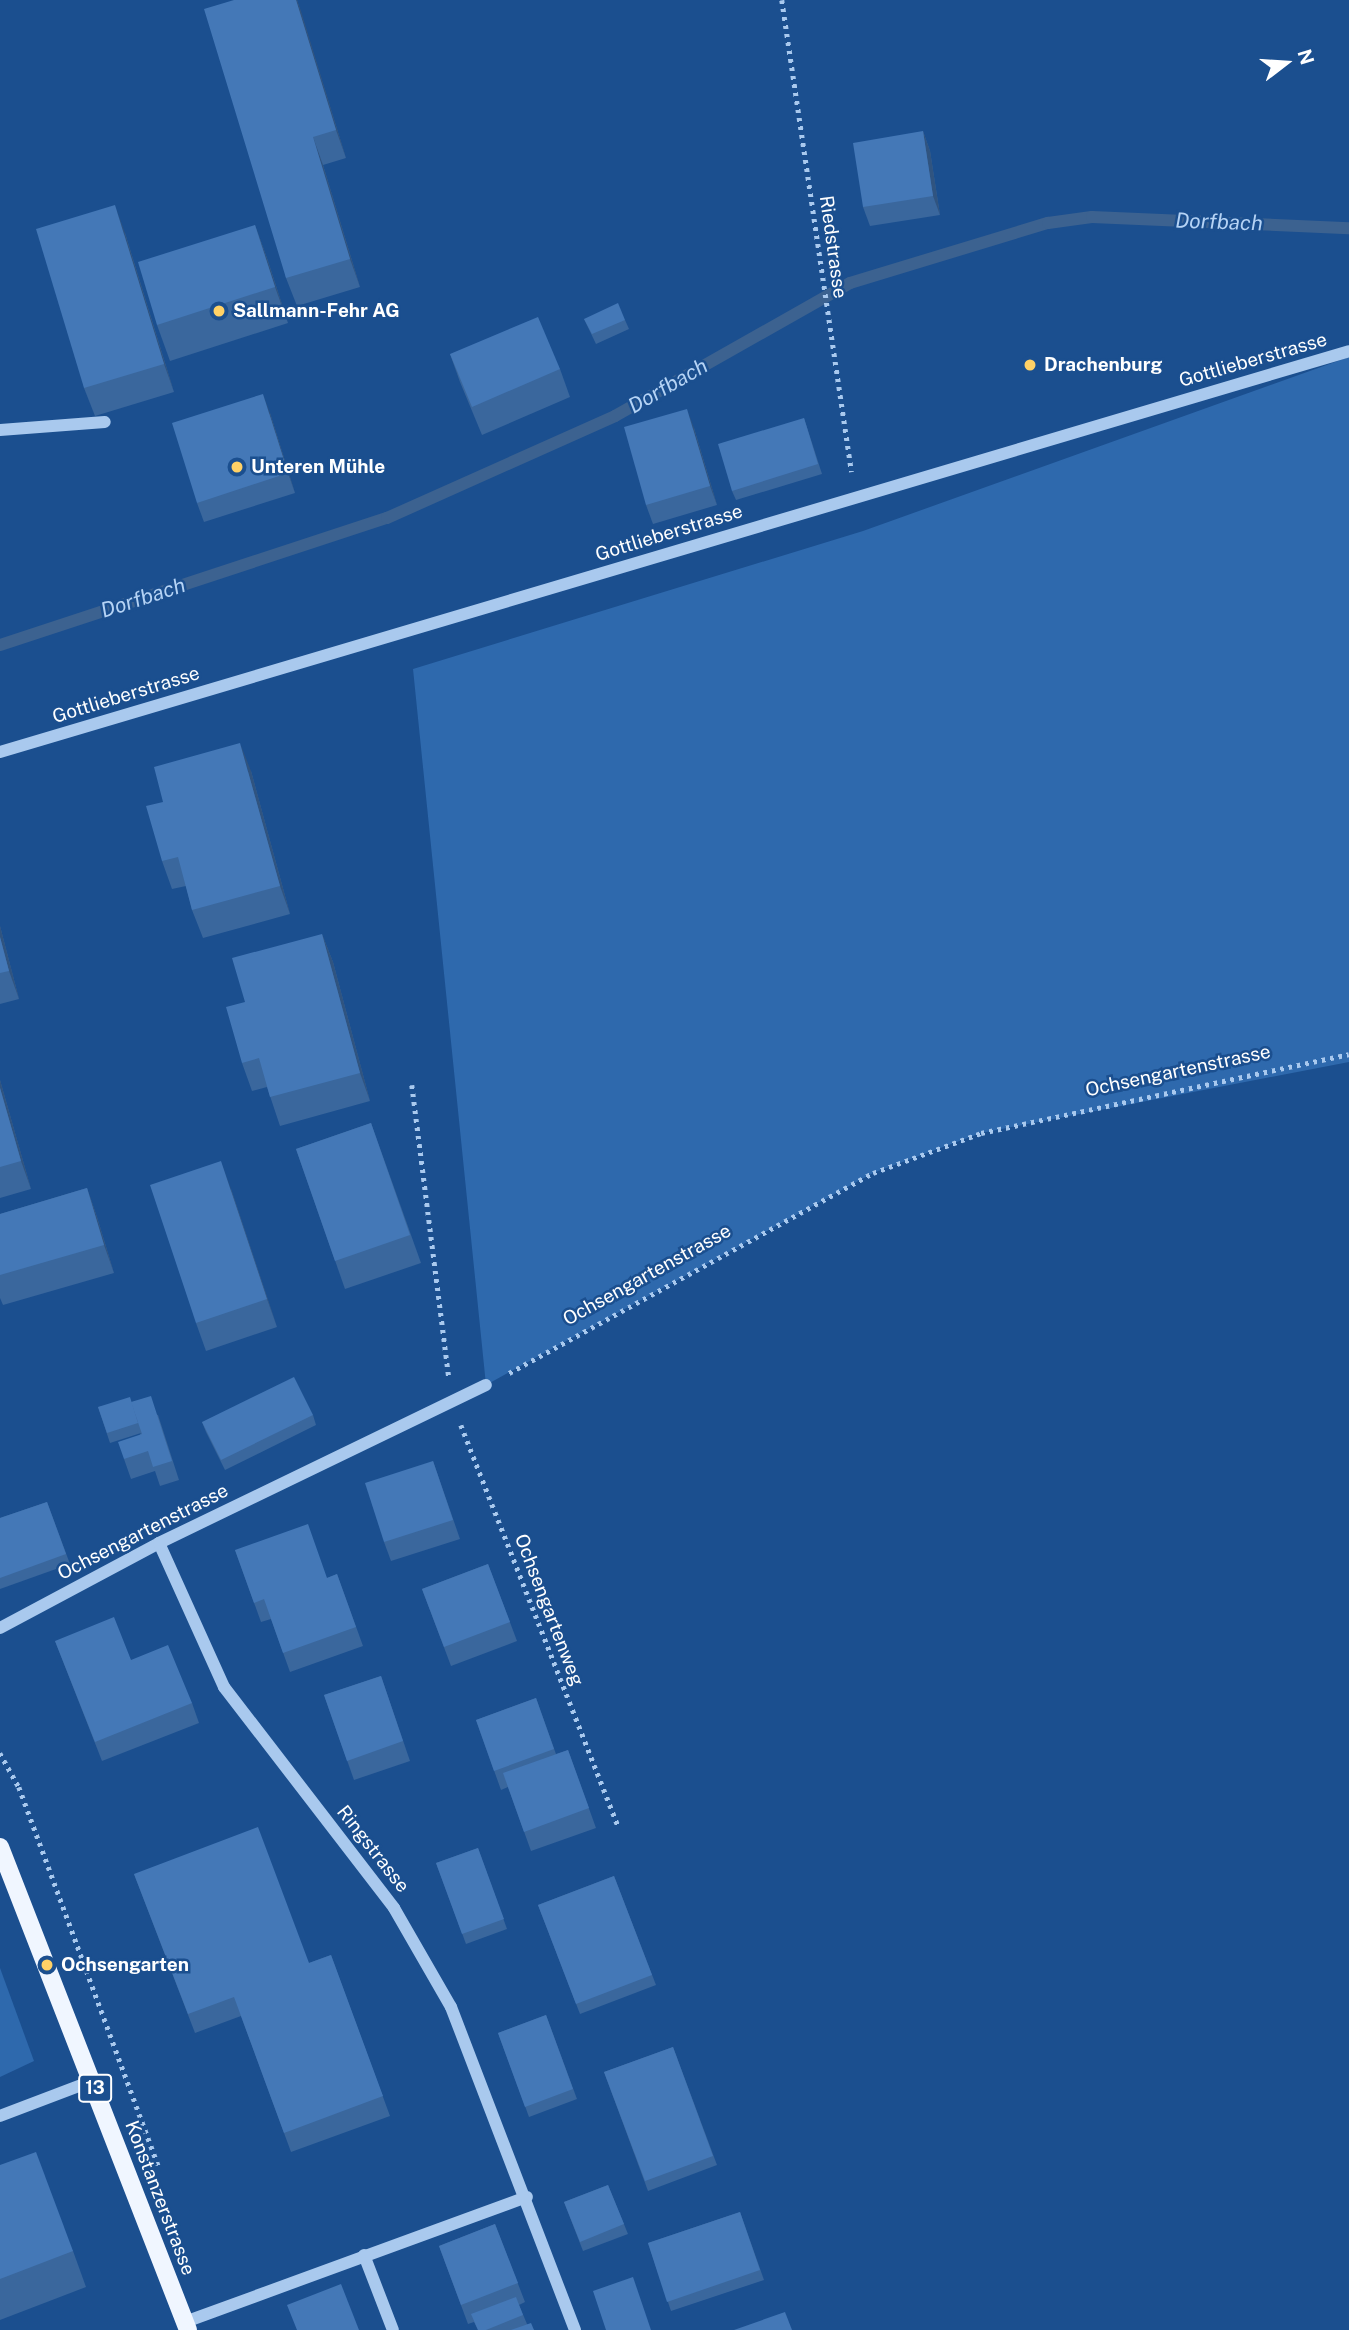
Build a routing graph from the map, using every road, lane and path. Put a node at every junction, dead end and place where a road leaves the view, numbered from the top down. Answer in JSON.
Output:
{"nodes":[{"id":1,"x":782,"y":0,"type":"edge"},
{"id":2,"x":1349,"y":351,"type":"edge"},
{"id":3,"x":105,"y":422,"type":"dead end"},
{"id":4,"x":0,"y":430,"type":"edge"},
{"id":5,"x":855,"y":497,"type":"junction"},
{"id":6,"x":0,"y":752,"type":"edge"},
{"id":7,"x":1349,"y":1054,"type":"edge"},
{"id":8,"x":412,"y":1085,"type":"dead end"},
{"id":9,"x":486,"y":1385,"type":"joint"},
{"id":10,"x":452,"y":1402,"type":"junction"},
{"id":11,"x":159,"y":1544,"type":"junction"},
{"id":12,"x":0,"y":1628,"type":"edge"},
{"id":13,"x":0,"y":1753,"type":"edge"},
{"id":14,"x":619,"y":1828,"type":"dead end"},
{"id":15,"x":0,"y":1847,"type":"edge"},
{"id":16,"x":92,"y":2081,"type":"junction"},
{"id":17,"x":0,"y":2116,"type":"edge"},
{"id":18,"x":160,"y":2170,"type":"dead end"},
{"id":19,"x":527,"y":2197,"type":"junction"},
{"id":20,"x":364,"y":2255,"type":"junction"},
{"id":21,"x":187,"y":2326,"type":"edge"},
{"id":22,"x":393,"y":2330,"type":"edge"},
{"id":23,"x":575,"y":2330,"type":"edge"}],
"edges":[{"from":1,"to":5,"type":"path","name":"Riedstrasse"},
{"from":2,"to":5,"type":"street","name":"Gottlieberstrasse"},
{"from":3,"to":4,"type":"street"},
{"from":5,"to":6,"type":"street","name":"Gottlieberstrasse"},
{"from":7,"to":9,"type":"path","name":"Ochsengartenstrasse"},
{"from":8,"to":10,"type":"path","name":"Ochsengartenweg"},
{"from":9,"to":10,"type":"street","name":"Ochsengartenstrasse"},
{"from":10,"to":11,"type":"street","name":"Ochsengartenstrasse"},
{"from":10,"to":14,"type":"path","name":"Ochsengartenweg"},
{"from":11,"to":12,"type":"street","name":"Ochsengartenstrasse"},
{"from":11,"to":19,"type":"street","name":"Ringstrasse"},
{"from":13,"to":18,"type":"path"},
{"from":15,"to":16,"type":"main road","name":"Konstanzerstrasse","number":"13"},
{"from":16,"to":17,"type":"street"},
{"from":16,"to":21,"type":"main road","name":"Konstanzerstrasse","number":"13"},
{"from":19,"to":20,"type":"street"},
{"from":19,"to":23,"type":"street","name":"Ringstrasse"},
{"from":20,"to":21,"type":"street"},
{"from":20,"to":22,"type":"street"}]}
